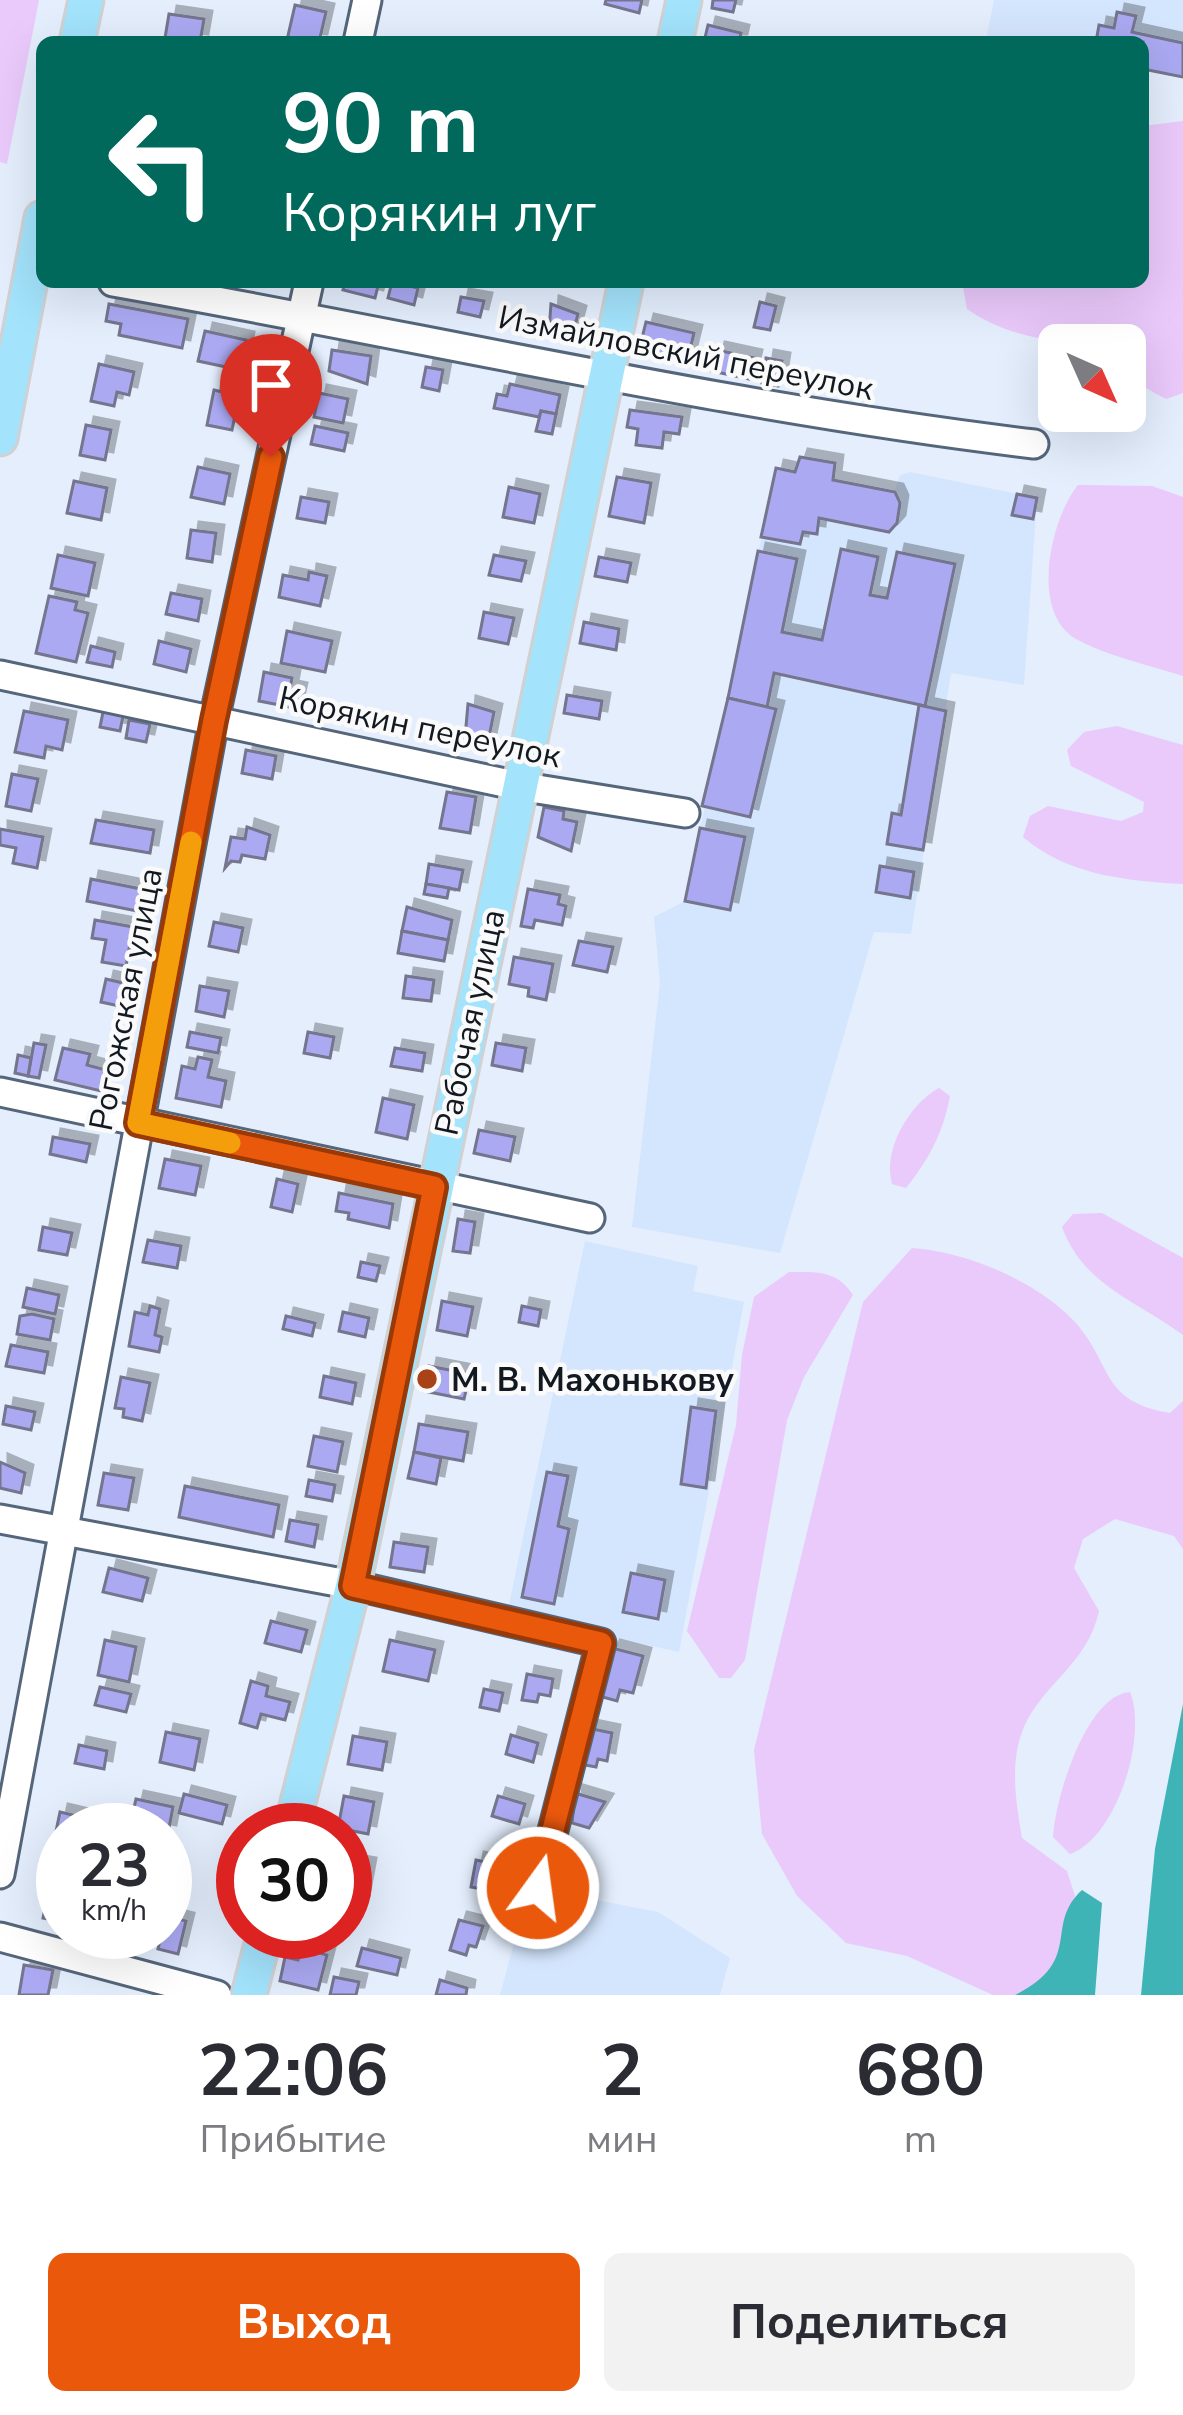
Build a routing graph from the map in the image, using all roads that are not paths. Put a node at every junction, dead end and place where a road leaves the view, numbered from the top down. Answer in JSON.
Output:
{"nodes":[{"id":1,"x":86,"y":0,"type":"edge"},
{"id":2,"x":367,"y":0,"type":"edge"},
{"id":3,"x":684,"y":0,"type":"edge"},
{"id":4,"x":78,"y":36,"type":"edge"},
{"id":5,"x":359,"y":36,"type":"edge"},
{"id":6,"x":676,"y":36,"type":"edge"},
{"id":7,"x":36,"y":274,"type":"edge"},
{"id":8,"x":147,"y":288,"type":"edge"},
{"id":9,"x":308,"y":288,"type":"edge"},
{"id":10,"x":625,"y":288,"type":"edge"},
{"id":11,"x":302,"y":315,"type":"junction"},
{"id":12,"x":608,"y":373,"type":"junction"},
{"id":13,"x":0,"y":438,"type":"edge"},
{"id":14,"x":1034,"y":444,"type":"dead end"},
{"id":15,"x":0,"y":675,"type":"edge"},
{"id":16,"x":214,"y":720,"type":"junction"},
{"id":17,"x":519,"y":786,"type":"junction"},
{"id":18,"x":685,"y":813,"type":"dead end"},
{"id":19,"x":0,"y":1092,"type":"edge"},
{"id":20,"x":138,"y":1123,"type":"junction"},
{"id":21,"x":434,"y":1187,"type":"junction"},
{"id":22,"x":590,"y":1218,"type":"dead end"},
{"id":23,"x":0,"y":1519,"type":"edge"},
{"id":24,"x":67,"y":1532,"type":"junction"},
{"id":25,"x":353,"y":1586,"type":"junction"},
{"id":26,"x":298,"y":1803,"type":"edge"},
{"id":27,"x":0,"y":1874,"type":"edge"},
{"id":28,"x":538,"y":1888,"type":"dead end"},
{"id":29,"x":0,"y":1937,"type":"edge"},
{"id":30,"x":258,"y":1959,"type":"edge"},
{"id":31,"x":217,"y":1995,"type":"edge"},
{"id":32,"x":249,"y":1995,"type":"edge"}],
"edges":[{"from":1,"to":4,"type":"main road"},
{"from":2,"to":5,"type":"street"},
{"from":3,"to":6,"type":"main road"},
{"from":7,"to":13,"type":"main road"},
{"from":8,"to":11,"type":"street","name":"Измайловский переулок"},
{"from":9,"to":11,"type":"street","name":"Рогожская улица"},
{"from":10,"to":12,"type":"main road","name":"Рабочая улица"},
{"from":11,"to":12,"type":"street","name":"Измайловский переулок"},
{"from":11,"to":16,"type":"street","name":"Рогожская улица"},
{"from":12,"to":14,"type":"street","name":"Измайловский переулок"},
{"from":12,"to":17,"type":"main road","name":"Рабочая улица"},
{"from":15,"to":16,"type":"street","name":"Корякин переулок"},
{"from":16,"to":17,"type":"street","name":"Корякин переулок"},
{"from":16,"to":20,"type":"street","name":"Рогожская улица"},
{"from":17,"to":18,"type":"street","name":"Корякин переулок"},
{"from":17,"to":21,"type":"main road","name":"Рабочая улица"},
{"from":19,"to":20,"type":"street"},
{"from":20,"to":21,"type":"street"},
{"from":20,"to":24,"type":"street","name":"Рогожская улица"},
{"from":21,"to":22,"type":"street"},
{"from":21,"to":25,"type":"main road","name":"Рабочая улица"},
{"from":23,"to":24,"type":"street"},
{"from":24,"to":25,"type":"street"},
{"from":24,"to":27,"type":"street","name":"Рогожская улица"},
{"from":25,"to":26,"type":"main road","name":"Рабочая улица"},
{"from":25,"to":28,"type":"street"},
{"from":29,"to":31,"type":"street"},
{"from":30,"to":32,"type":"main road"}]}
